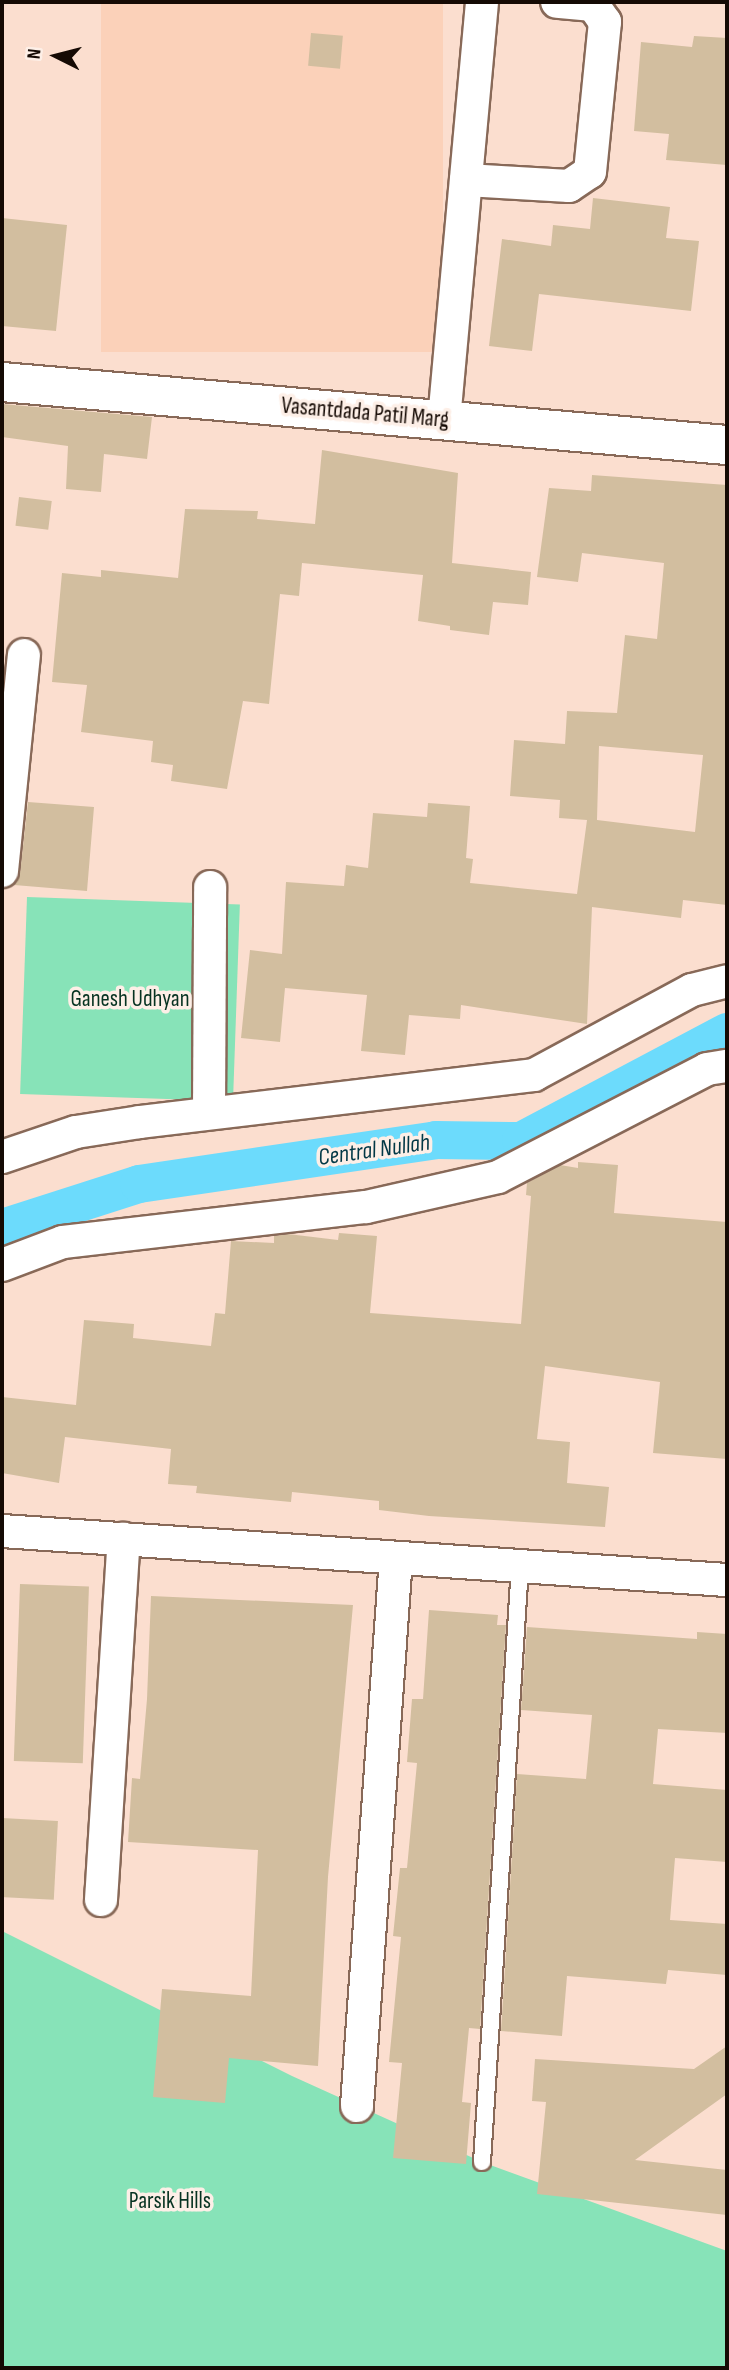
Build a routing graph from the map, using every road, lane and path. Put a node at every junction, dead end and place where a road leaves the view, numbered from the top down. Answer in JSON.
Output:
{"nodes":[{"id":1,"x":482,"y":2,"type":"edge"},
{"id":2,"x":557,"y":2,"type":"edge"},
{"id":3,"x":466,"y":180,"type":"junction"},
{"id":4,"x":2,"y":382,"type":"edge"},
{"id":5,"x":444,"y":420,"type":"junction"},
{"id":6,"x":727,"y":445,"type":"edge"},
{"id":7,"x":24,"y":655,"type":"dead end"},
{"id":8,"x":2,"y":871,"type":"edge"},
{"id":9,"x":210,"y":887,"type":"dead end"},
{"id":10,"x":727,"y":981,"type":"edge"},
{"id":11,"x":727,"y":1066,"type":"edge"},
{"id":12,"x":209,"y":1113,"type":"junction"},
{"id":13,"x":2,"y":1157,"type":"edge"},
{"id":14,"x":2,"y":1265,"type":"edge"},
{"id":15,"x":2,"y":1531,"type":"edge"},
{"id":16,"x":124,"y":1539,"type":"junction"},
{"id":17,"x":396,"y":1558,"type":"junction"},
{"id":18,"x":520,"y":1566,"type":"junction"},
{"id":19,"x":727,"y":1580,"type":"edge"},
{"id":20,"x":101,"y":1900,"type":"dead end"},
{"id":21,"x":357,"y":2106,"type":"dead end"},
{"id":22,"x":482,"y":2162,"type":"dead end"}],
"edges":[{"from":1,"to":3,"type":"street"},
{"from":2,"to":3,"type":"street"},
{"from":3,"to":5,"type":"street"},
{"from":4,"to":5,"type":"street","name":"Vasantdada Patil Marg"},
{"from":5,"to":6,"type":"street","name":"Vasantdada Patil Marg"},
{"from":7,"to":8,"type":"street"},
{"from":9,"to":12,"type":"street"},
{"from":10,"to":12,"type":"street"},
{"from":11,"to":14,"type":"street"},
{"from":12,"to":13,"type":"street"},
{"from":15,"to":16,"type":"street"},
{"from":16,"to":17,"type":"street"},
{"from":16,"to":20,"type":"street"},
{"from":17,"to":18,"type":"street"},
{"from":17,"to":21,"type":"street"},
{"from":18,"to":19,"type":"street"},
{"from":18,"to":22,"type":"lane"}]}
